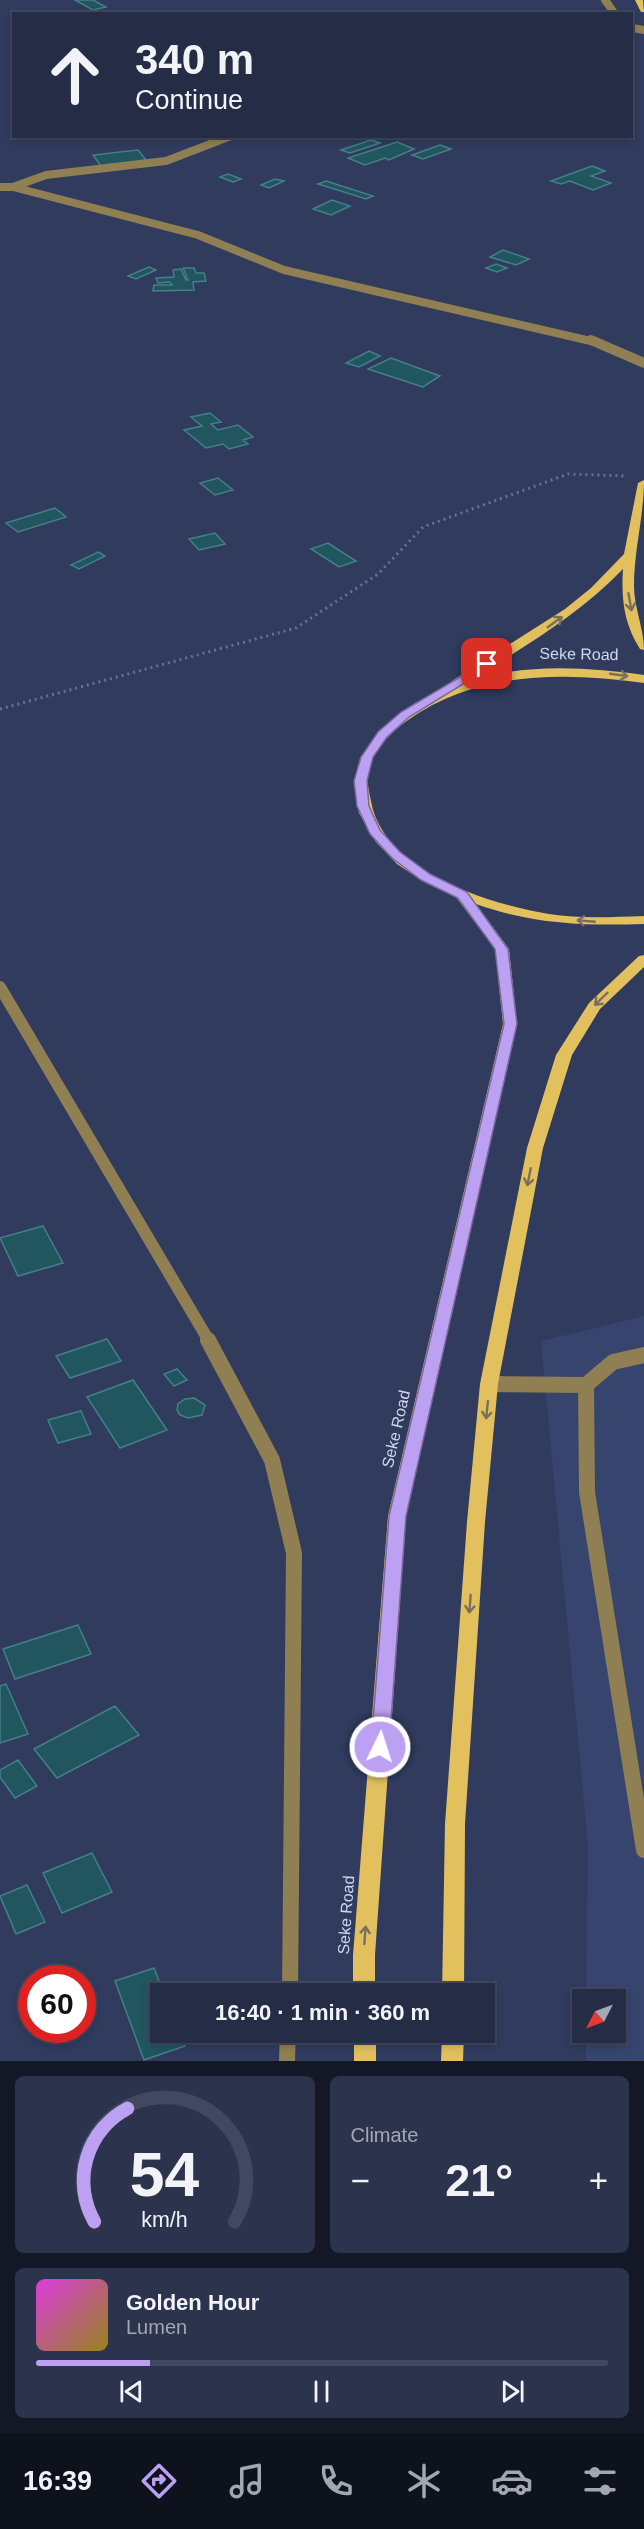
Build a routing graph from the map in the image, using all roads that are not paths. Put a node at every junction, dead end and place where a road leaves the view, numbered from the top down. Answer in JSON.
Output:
{"nodes":[{"id":1,"x":639,"y":0,"type":"edge"},
{"id":2,"x":644,"y":10,"type":"edge"},
{"id":3,"x":226,"y":138,"type":"edge"},
{"id":4,"x":13,"y":187,"type":"junction"},
{"id":5,"x":0,"y":188,"type":"edge"},
{"id":6,"x":644,"y":363,"type":"edge"},
{"id":7,"x":644,"y":483,"type":"edge"},
{"id":8,"x":629,"y":555,"type":"junction"},
{"id":9,"x":644,"y":646,"type":"edge"},
{"id":10,"x":644,"y":679,"type":"edge"},
{"id":11,"x":435,"y":698,"type":"junction"},
{"id":12,"x":462,"y":895,"type":"junction"},
{"id":13,"x":644,"y":920,"type":"edge"},
{"id":14,"x":644,"y":959,"type":"edge"},
{"id":15,"x":0,"y":987,"type":"edge"},
{"id":16,"x":644,"y":1355,"type":"edge"},
{"id":17,"x":489,"y":1384,"type":"junction"},
{"id":18,"x":586,"y":1385,"type":"junction"},
{"id":19,"x":644,"y":1850,"type":"edge"},
{"id":20,"x":290,"y":1983,"type":"edge"},
{"id":21,"x":364,"y":1983,"type":"edge"},
{"id":22,"x":453,"y":1983,"type":"edge"},
{"id":23,"x":288,"y":2043,"type":"edge"},
{"id":24,"x":365,"y":2043,"type":"edge"},
{"id":25,"x":453,"y":2043,"type":"edge"},
{"id":26,"x":287,"y":2061,"type":"edge"},
{"id":27,"x":365,"y":2061,"type":"edge"},
{"id":28,"x":452,"y":2061,"type":"edge"}],
"edges":[{"from":1,"to":2,"type":"main road"},
{"from":3,"to":4,"type":"street"},
{"from":4,"to":5,"type":"street"},
{"from":4,"to":6,"type":"street"},
{"from":7,"to":8,"type":"main road"},
{"from":8,"to":9,"type":"main road","one_way":true},
{"from":11,"to":8,"type":"main road","one_way":true},
{"from":11,"to":10,"type":"main road","name":"Seke Road","one_way":true},
{"from":11,"to":12,"type":"main road","name":"Seke Road"},
{"from":13,"to":12,"type":"main road","name":"Seke Road","one_way":true},
{"from":21,"to":12,"type":"main road","name":"Seke Road","one_way":true},
{"from":14,"to":17,"type":"main road","one_way":true},
{"from":15,"to":20,"type":"street"},
{"from":16,"to":18,"type":"street"},
{"from":17,"to":18,"type":"street"},
{"from":17,"to":22,"type":"main road","one_way":true},
{"from":18,"to":19,"type":"street"},
{"from":23,"to":26,"type":"street"},
{"from":24,"to":27,"type":"main road"},
{"from":25,"to":28,"type":"main road"}]}
